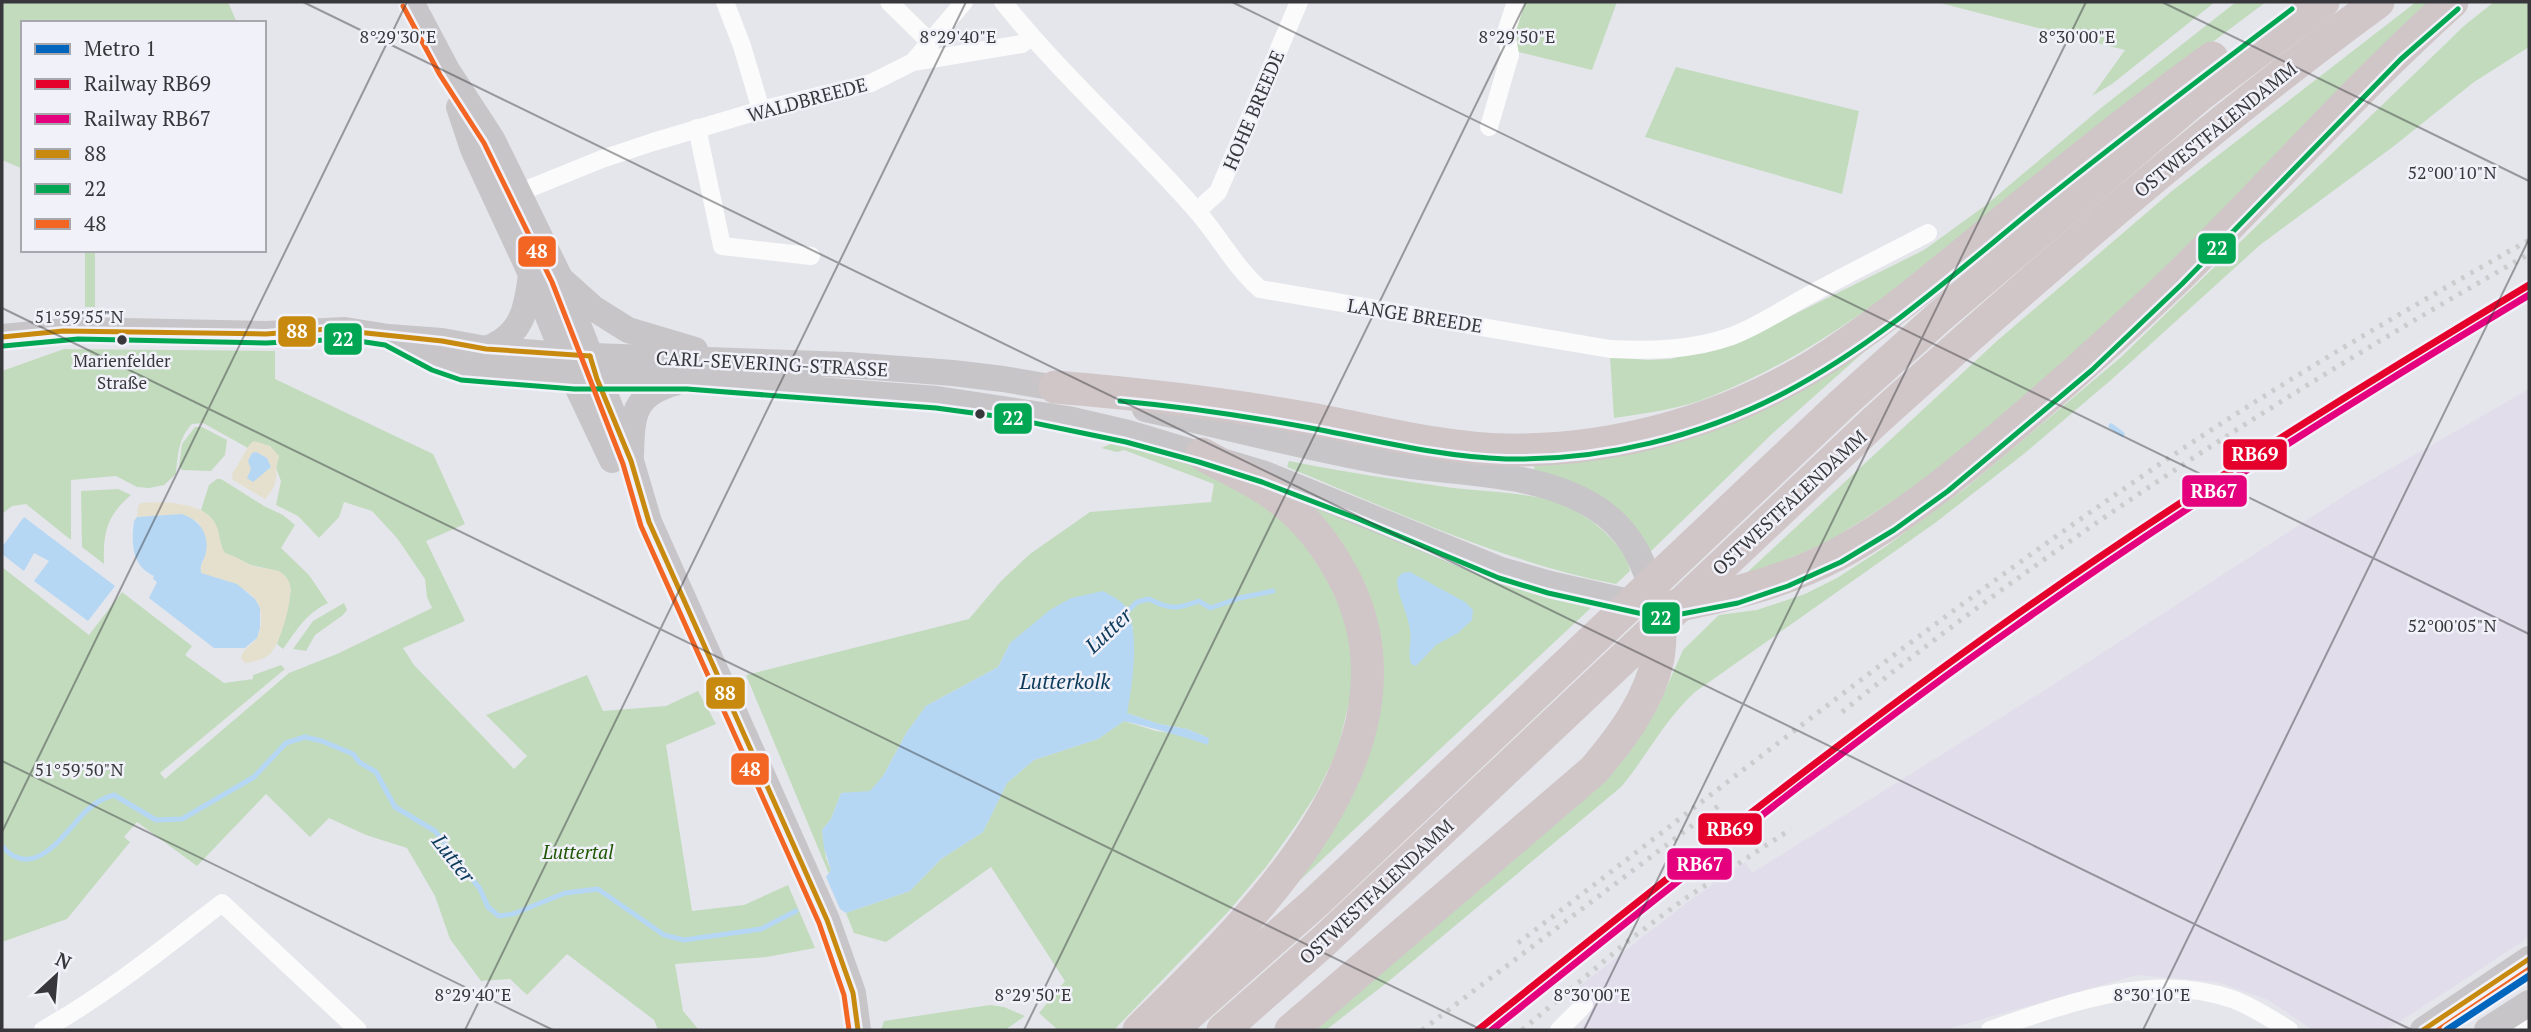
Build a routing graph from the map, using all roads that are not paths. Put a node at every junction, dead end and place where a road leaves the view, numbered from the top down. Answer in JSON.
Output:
{"nodes":[{"id":1,"x":411,"y":2,"type":"edge"},
{"id":2,"x":725,"y":2,"type":"edge"},
{"id":3,"x":889,"y":2,"type":"edge"},
{"id":4,"x":964,"y":2,"type":"edge"},
{"id":5,"x":1003,"y":2,"type":"edge"},
{"id":6,"x":1299,"y":2,"type":"edge"},
{"id":7,"x":1516,"y":2,"type":"edge"},
{"id":8,"x":2287,"y":2,"type":"edge"},
{"id":9,"x":2323,"y":2,"type":"edge"},
{"id":10,"x":2378,"y":2,"type":"edge"},
{"id":11,"x":2452,"y":2,"type":"edge"},
{"id":12,"x":1031,"y":37,"type":"junction"},
{"id":13,"x":931,"y":43,"type":"junction"},
{"id":14,"x":913,"y":62,"type":"junction"},
{"id":15,"x":447,"y":70,"type":"junction"},
{"id":16,"x":761,"y":110,"type":"junction"},
{"id":17,"x":1489,"y":127,"type":"dead end"},
{"id":18,"x":697,"y":128,"type":"junction"},
{"id":19,"x":519,"y":193,"type":"junction"},
{"id":20,"x":1197,"y":211,"type":"junction"},
{"id":21,"x":1928,"y":233,"type":"dead end"},
{"id":22,"x":811,"y":256,"type":"dead end"},
{"id":23,"x":531,"y":274,"type":"junction"},
{"id":24,"x":560,"y":278,"type":"junction"},
{"id":25,"x":2,"y":337,"type":"edge"},
{"id":26,"x":388,"y":337,"type":"junction"},
{"id":27,"x":486,"y":349,"type":"junction"},
{"id":28,"x":733,"y":361,"type":"junction"},
{"id":29,"x":581,"y":367,"type":"junction"},
{"id":30,"x":687,"y":380,"type":"junction"},
{"id":31,"x":1055,"y":387,"type":"junction"},
{"id":32,"x":1202,"y":454,"type":"junction"},
{"id":33,"x":631,"y":461,"type":"junction"},
{"id":34,"x":649,"y":522,"type":"junction"},
{"id":35,"x":1660,"y":609,"type":"junction"},
{"id":36,"x":2529,"y":959,"type":"edge"},
{"id":37,"x":1584,"y":1005,"type":"dead end"},
{"id":38,"x":2529,"y":1005,"type":"edge"},
{"id":39,"x":43,"y":1030,"type":"edge"},
{"id":40,"x":358,"y":1030,"type":"edge"},
{"id":41,"x":858,"y":1030,"type":"edge"},
{"id":42,"x":1139,"y":1030,"type":"edge"},
{"id":43,"x":1171,"y":1030,"type":"edge"},
{"id":44,"x":1223,"y":1030,"type":"edge"},
{"id":45,"x":1292,"y":1030,"type":"edge"},
{"id":46,"x":1559,"y":1030,"type":"edge"},
{"id":47,"x":1990,"y":1030,"type":"edge"},
{"id":48,"x":2289,"y":1030,"type":"edge"},
{"id":49,"x":2423,"y":1030,"type":"edge"},
{"id":50,"x":2487,"y":1030,"type":"edge"},
{"id":51,"x":2524,"y":1030,"type":"edge"}],
"edges":[{"from":1,"to":15,"type":"main road"},
{"from":2,"to":16,"type":"street"},
{"from":3,"to":13,"type":"street"},
{"from":4,"to":13,"type":"street","name":"WALDBREEDE"},
{"from":5,"to":12,"type":"street","name":"LANGE BREEDE"},
{"from":6,"to":20,"type":"street","name":"HOHE BREEDE"},
{"from":7,"to":17,"type":"street"},
{"from":8,"to":31,"type":"highway"},
{"from":9,"to":43,"type":"highway","name":"OSTWESTFALENDAMM"},
{"from":10,"to":44,"type":"highway","name":"OSTWESTFALENDAMM"},
{"from":11,"to":35,"type":"highway"},
{"from":12,"to":14,"type":"street","name":"WALDBREEDE"},
{"from":12,"to":20,"type":"street","name":"LANGE BREEDE"},
{"from":13,"to":14,"type":"street","name":"WALDBREEDE"},
{"from":14,"to":16,"type":"street","name":"WALDBREEDE"},
{"from":15,"to":19,"type":"main road"},
{"from":15,"to":23,"type":"main road"},
{"from":16,"to":18,"type":"street","name":"WALDBREEDE"},
{"from":18,"to":19,"type":"street","name":"WALDBREEDE"},
{"from":18,"to":22,"type":"street"},
{"from":19,"to":24,"type":"main road"},
{"from":20,"to":21,"type":"street","name":"LANGE BREEDE"},
{"from":23,"to":27,"type":"main road"},
{"from":23,"to":29,"type":"main road"},
{"from":24,"to":28,"type":"main road"},
{"from":24,"to":29,"type":"main road"},
{"from":25,"to":26,"type":"main road","name":"CARL-SEVERING-STRASSE"},
{"from":26,"to":27,"type":"main road","name":"CARL-SEVERING-STRASSE"},
{"from":26,"to":29,"type":"main road","name":"CARL-SEVERING-STRASSE"},
{"from":27,"to":29,"type":"main road","name":"CARL-SEVERING-STRASSE"},
{"from":28,"to":29,"type":"main road","name":"CARL-SEVERING-STRASSE"},
{"from":28,"to":31,"type":"main road","name":"CARL-SEVERING-STRASSE"},
{"from":29,"to":30,"type":"main road","name":"CARL-SEVERING-STRASSE"},
{"from":29,"to":33,"type":"main road"},
{"from":29,"to":34,"type":"main road"},
{"from":30,"to":32,"type":"main road","name":"CARL-SEVERING-STRASSE"},
{"from":30,"to":33,"type":"main road"},
{"from":31,"to":35,"type":"main road","name":"CARL-SEVERING-STRASSE"},
{"from":32,"to":35,"type":"main road","name":"CARL-SEVERING-STRASSE"},
{"from":32,"to":42,"type":"highway"},
{"from":33,"to":34,"type":"main road"},
{"from":34,"to":41,"type":"main road"},
{"from":35,"to":45,"type":"highway"},
{"from":36,"to":49,"type":"main road"},
{"from":37,"to":46,"type":"street"},
{"from":38,"to":50,"type":"main road"},
{"from":38,"to":51,"type":"street"},
{"from":39,"to":40,"type":"street"},
{"from":47,"to":48,"type":"street"}]}
